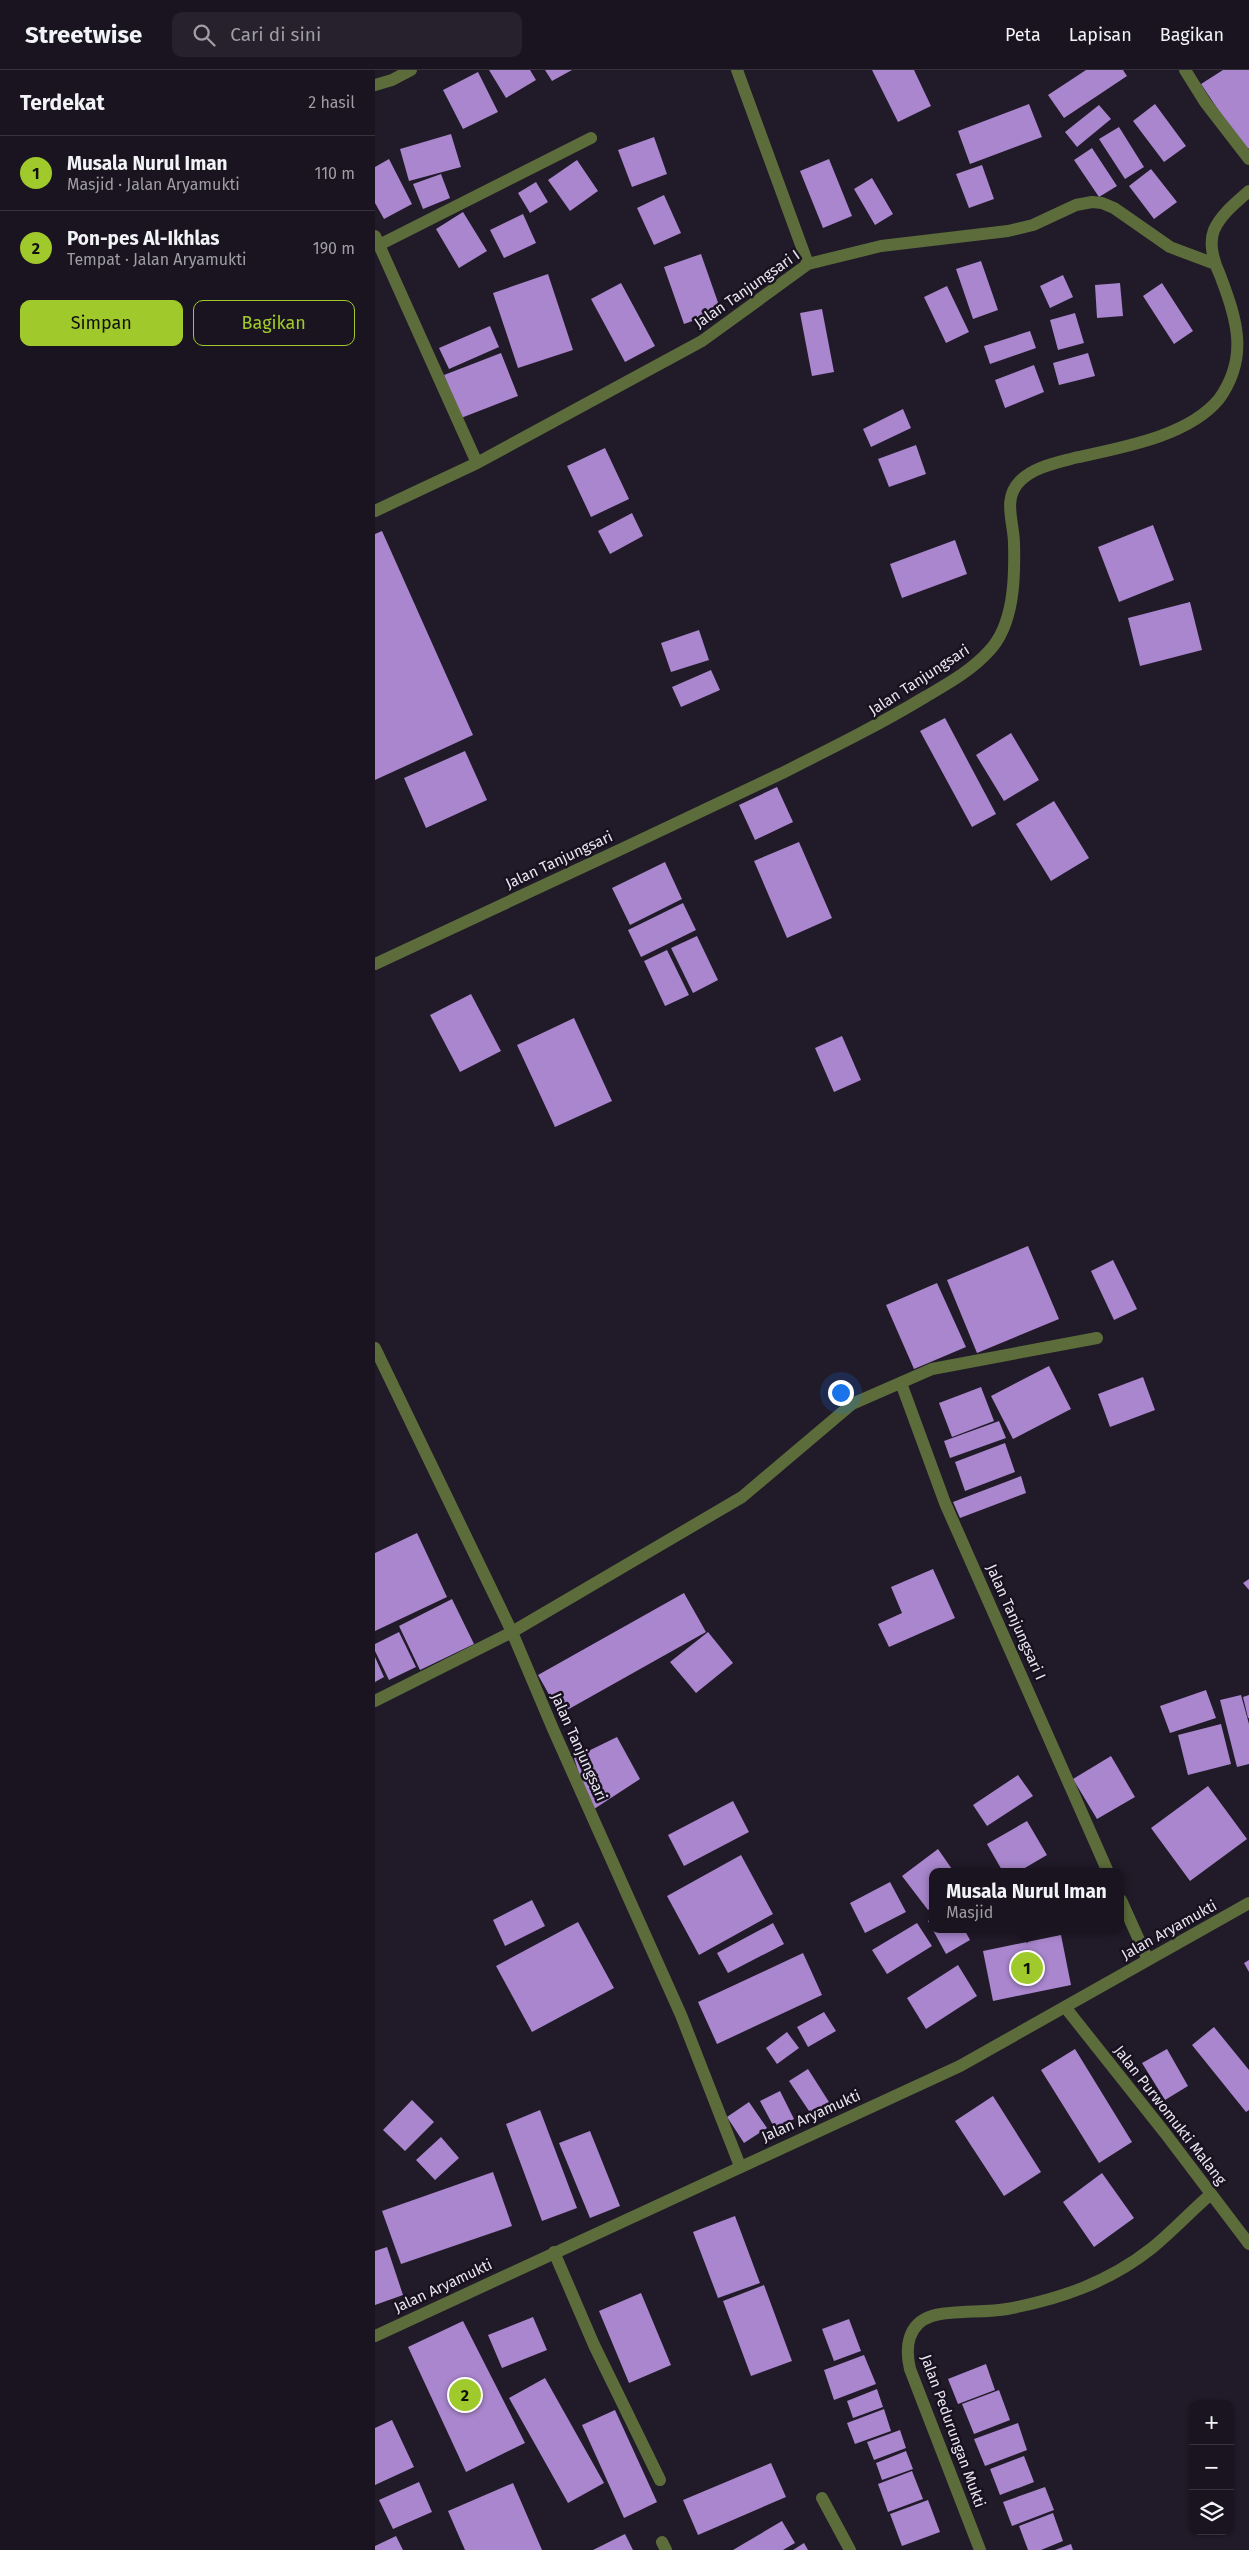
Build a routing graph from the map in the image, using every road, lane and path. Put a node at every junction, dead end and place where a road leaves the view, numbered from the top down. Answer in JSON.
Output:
{"nodes":[{"id":1,"x":411,"y":70,"type":"edge"},
{"id":2,"x":737,"y":70,"type":"edge"},
{"id":3,"x":1185,"y":70,"type":"edge"},
{"id":4,"x":375,"y":85,"type":"edge"},
{"id":5,"x":591,"y":138,"type":"dead end"},
{"id":6,"x":1249,"y":160,"type":"edge"},
{"id":7,"x":1249,"y":191,"type":"edge"},
{"id":8,"x":377,"y":240,"type":"edge"},
{"id":9,"x":808,"y":264,"type":"junction"},
{"id":10,"x":1215,"y":264,"type":"junction"},
{"id":11,"x":1239,"y":327,"type":"junction"},
{"id":12,"x":1249,"y":336,"type":"edge"},
{"id":13,"x":477,"y":463,"type":"junction"},
{"id":14,"x":375,"y":511,"type":"edge"},
{"id":15,"x":375,"y":964,"type":"edge"},
{"id":16,"x":1097,"y":1338,"type":"dead end"},
{"id":17,"x":375,"y":1348,"type":"edge"},
{"id":18,"x":901,"y":1383,"type":"junction"},
{"id":19,"x":512,"y":1632,"type":"junction"},
{"id":20,"x":375,"y":1702,"type":"edge"},
{"id":21,"x":1106,"y":1868,"type":"edge"},
{"id":22,"x":1249,"y":1903,"type":"edge"},
{"id":23,"x":1124,"y":1907,"type":"edge"},
{"id":24,"x":1148,"y":1960,"type":"junction"},
{"id":25,"x":1065,"y":2007,"type":"junction"},
{"id":26,"x":740,"y":2166,"type":"junction"},
{"id":27,"x":1211,"y":2194,"type":"junction"},
{"id":28,"x":1249,"y":2244,"type":"edge"},
{"id":29,"x":554,"y":2252,"type":"junction"},
{"id":30,"x":375,"y":2336,"type":"edge"},
{"id":31,"x":660,"y":2480,"type":"dead end"},
{"id":32,"x":822,"y":2498,"type":"dead end"},
{"id":33,"x":850,"y":2550,"type":"edge"},
{"id":34,"x":980,"y":2550,"type":"edge"}],
"edges":[{"from":1,"to":4,"type":"street"},
{"from":2,"to":9,"type":"street"},
{"from":3,"to":6,"type":"street"},
{"from":5,"to":8,"type":"street"},
{"from":7,"to":10,"type":"street","name":"Jalan Tanjungsari"},
{"from":8,"to":13,"type":"street"},
{"from":9,"to":10,"type":"street","name":"Jalan Tanjungsari I"},
{"from":9,"to":13,"type":"street","name":"Jalan Tanjungsari I"},
{"from":10,"to":11,"type":"street","name":"Jalan Tanjungsari"},
{"from":11,"to":12,"type":"street"},
{"from":11,"to":15,"type":"street","name":"Jalan Tanjungsari"},
{"from":13,"to":14,"type":"street","name":"Jalan Tanjungsari I"},
{"from":16,"to":18,"type":"street"},
{"from":17,"to":19,"type":"street","name":"Jalan Tanjungsari"},
{"from":18,"to":19,"type":"street"},
{"from":18,"to":21,"type":"street","name":"Jalan Tanjungsari I"},
{"from":19,"to":20,"type":"street"},
{"from":19,"to":26,"type":"street","name":"Jalan Tanjungsari"},
{"from":22,"to":24,"type":"street","name":"Jalan Aryamukti"},
{"from":23,"to":24,"type":"street"},
{"from":24,"to":25,"type":"street","name":"Jalan Aryamukti"},
{"from":25,"to":26,"type":"street","name":"Jalan Aryamukti"},
{"from":25,"to":27,"type":"street","name":"Jalan Purwomukti Malang"},
{"from":26,"to":29,"type":"street","name":"Jalan Aryamukti"},
{"from":27,"to":28,"type":"street","name":"Jalan Purwomukti Malang"},
{"from":27,"to":34,"type":"street","name":"Jalan Pedurungan Mukti"},
{"from":29,"to":30,"type":"street","name":"Jalan Aryamukti"},
{"from":29,"to":31,"type":"street"},
{"from":32,"to":33,"type":"street"}]}
